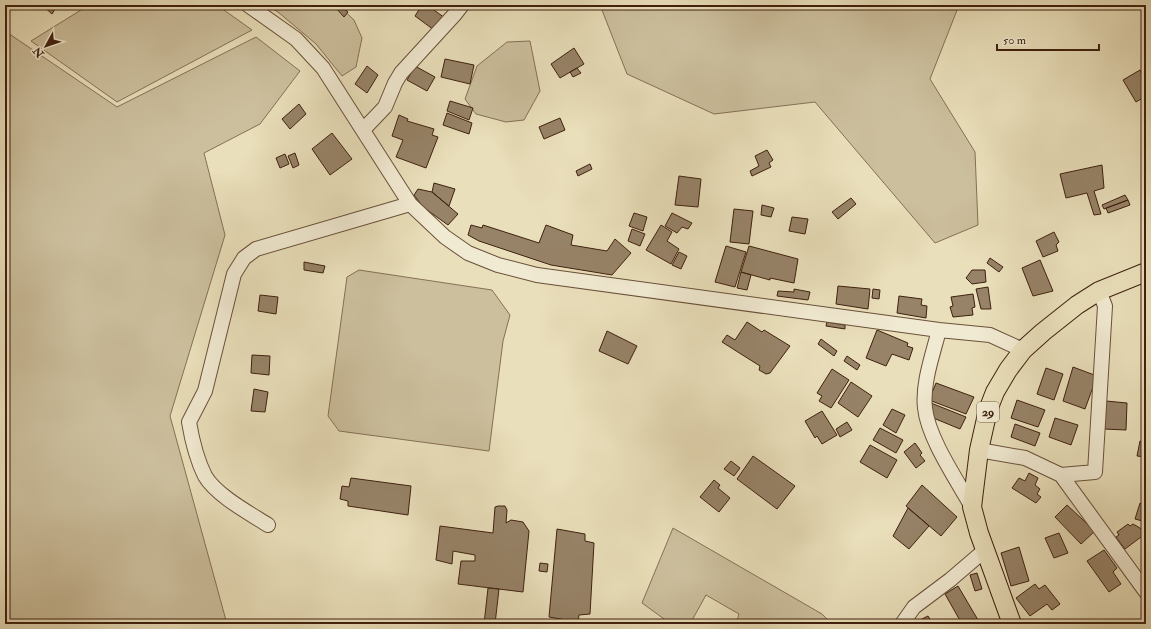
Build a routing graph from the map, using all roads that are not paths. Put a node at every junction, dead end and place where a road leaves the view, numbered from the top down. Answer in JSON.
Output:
{"nodes":[{"id":1,"x":248,"y":5,"type":"edge"},
{"id":2,"x":462,"y":5,"type":"edge"},
{"id":3,"x":363,"y":130,"type":"junction"},
{"id":4,"x":410,"y":204,"type":"junction"},
{"id":5,"x":1146,"y":272,"type":"edge"},
{"id":6,"x":1099,"y":291,"type":"junction"},
{"id":7,"x":939,"y":330,"type":"junction"},
{"id":8,"x":1023,"y":350,"type":"junction"},
{"id":9,"x":979,"y":450,"type":"junction"},
{"id":10,"x":1061,"y":475,"type":"junction"},
{"id":11,"x":972,"y":507,"type":"junction"},
{"id":12,"x":268,"y":525,"type":"dead end"},
{"id":13,"x":985,"y":550,"type":"junction"},
{"id":14,"x":1146,"y":592,"type":"edge"},
{"id":15,"x":902,"y":624,"type":"edge"},
{"id":16,"x":1012,"y":624,"type":"edge"}],
"edges":[{"from":1,"to":3,"type":"street"},
{"from":2,"to":3,"type":"street"},
{"from":3,"to":4,"type":"street"},
{"from":4,"to":7,"type":"street"},
{"from":4,"to":12,"type":"street"},
{"from":5,"to":6,"type":"main road","number":"29"},
{"from":6,"to":8,"type":"main road","number":"29"},
{"from":6,"to":10,"type":"street"},
{"from":7,"to":8,"type":"street"},
{"from":7,"to":11,"type":"street"},
{"from":8,"to":9,"type":"main road","number":"29"},
{"from":9,"to":10,"type":"street"},
{"from":9,"to":11,"type":"main road","number":"29"},
{"from":10,"to":14,"type":"street"},
{"from":11,"to":13,"type":"main road","number":"29"},
{"from":13,"to":15,"type":"street"},
{"from":13,"to":16,"type":"main road","number":"29"}]}
